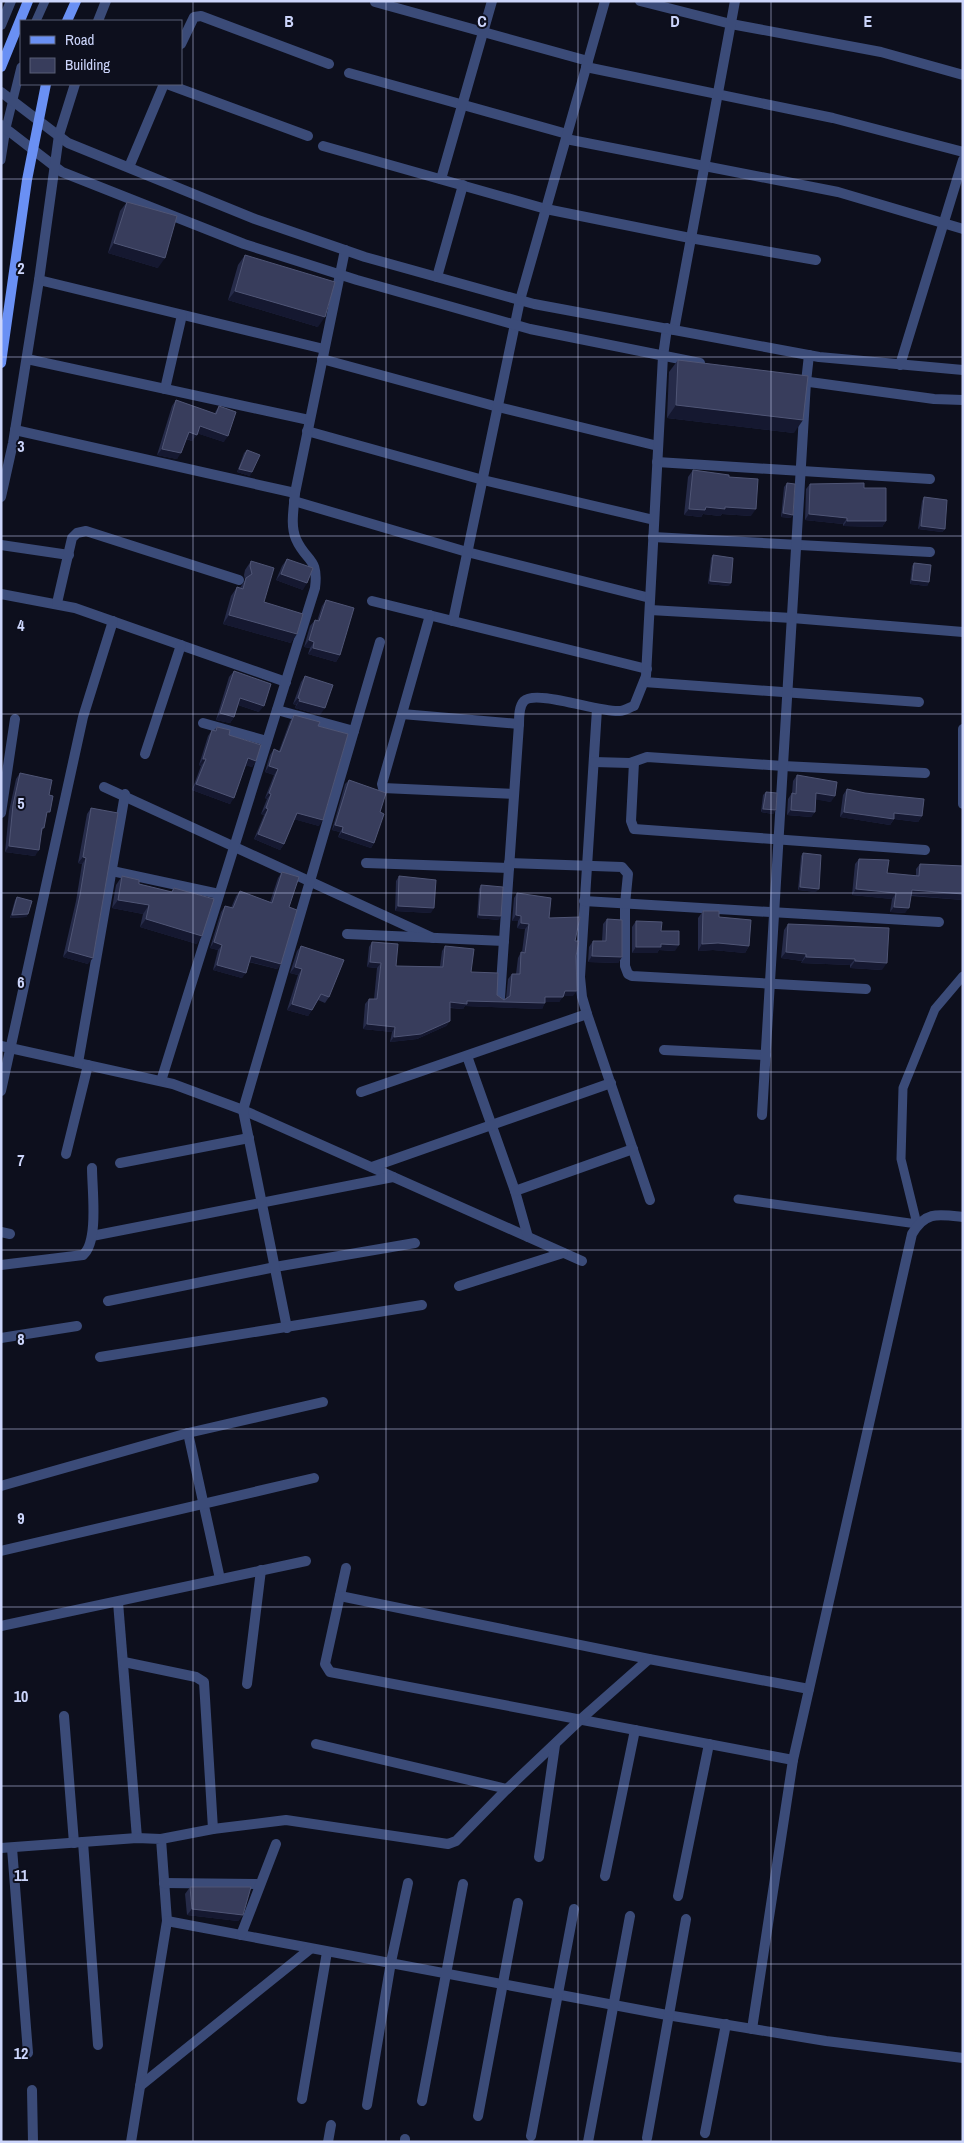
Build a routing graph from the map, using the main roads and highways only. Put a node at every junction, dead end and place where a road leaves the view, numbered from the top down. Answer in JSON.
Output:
{"nodes":[{"id":1,"x":28,"y":1,"type":"edge"},
{"id":2,"x":76,"y":1,"type":"edge"},
{"id":3,"x":20,"y":20,"type":"edge"},
{"id":4,"x":68,"y":20,"type":"edge"},
{"id":5,"x":20,"y":21,"type":"edge"},
{"id":6,"x":1,"y":67,"type":"edge"},
{"id":7,"x":46,"y":85,"type":"edge"},
{"id":8,"x":1,"y":363,"type":"edge"}],
"edges":[{"from":1,"to":3,"type":"main road"},
{"from":2,"to":4,"type":"main road"},
{"from":5,"to":6,"type":"main road"},
{"from":7,"to":8,"type":"main road"}]}
